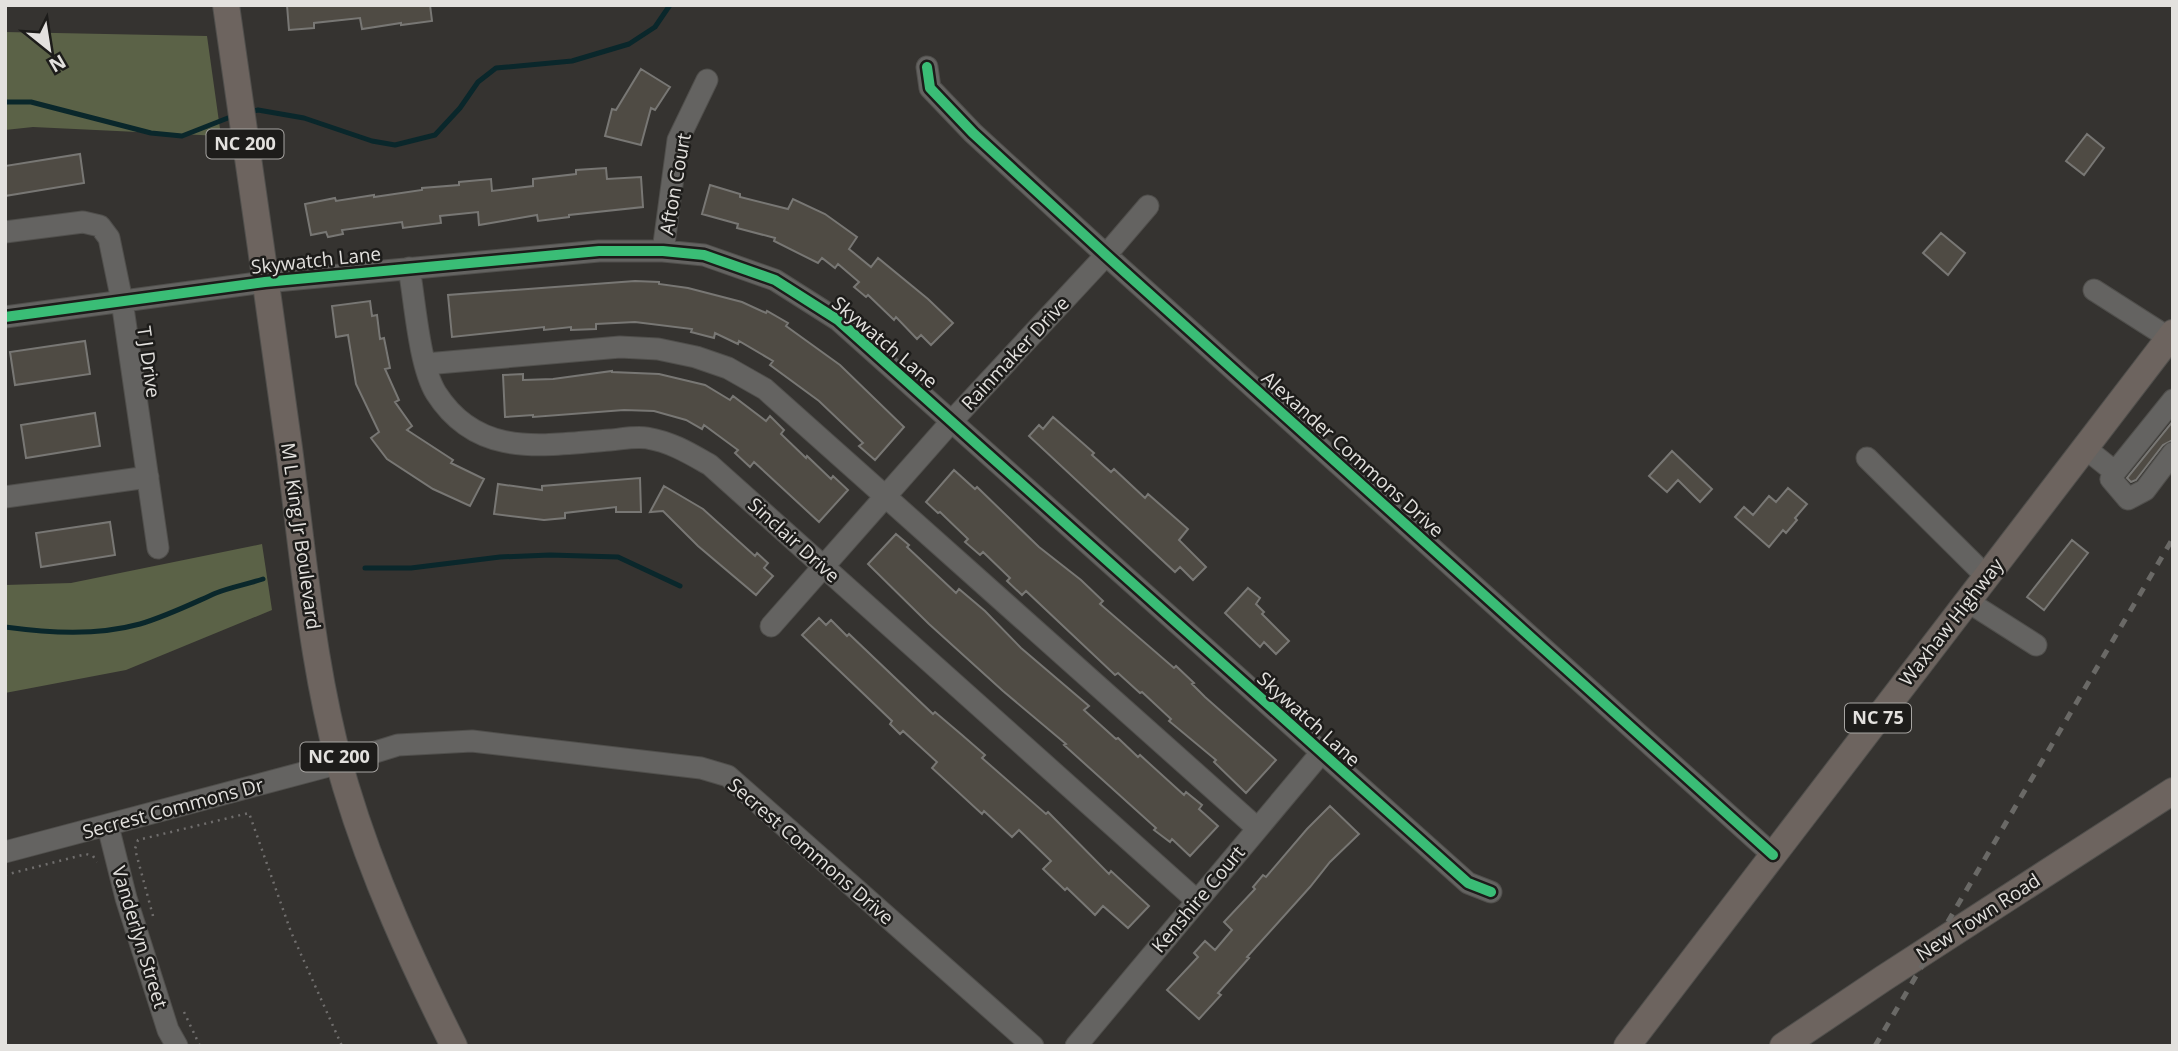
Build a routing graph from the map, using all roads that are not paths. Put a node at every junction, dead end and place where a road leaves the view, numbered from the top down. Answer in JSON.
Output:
{"nodes":[{"id":1,"x":226,"y":5,"type":"edge"},
{"id":2,"x":927,"y":67,"type":"dead end"},
{"id":3,"x":707,"y":80,"type":"dead end"},
{"id":4,"x":1148,"y":206,"type":"dead end"},
{"id":5,"x":5,"y":232,"type":"edge"},
{"id":6,"x":663,"y":251,"type":"junction"},
{"id":7,"x":1106,"y":255,"type":"junction"},
{"id":8,"x":409,"y":268,"type":"junction"},
{"id":9,"x":265,"y":282,"type":"junction"},
{"id":10,"x":2094,"y":290,"type":"dead end"},
{"id":11,"x":122,"y":301,"type":"junction"},
{"id":12,"x":5,"y":317,"type":"edge"},
{"id":13,"x":2171,"y":335,"type":"edge"},
{"id":14,"x":426,"y":364,"type":"junction"},
{"id":15,"x":2173,"y":400,"type":"edge"},
{"id":16,"x":951,"y":422,"type":"junction"},
{"id":17,"x":2085,"y":448,"type":"junction"},
{"id":18,"x":2173,"y":453,"type":"edge"},
{"id":19,"x":1867,"y":458,"type":"dead end"},
{"id":20,"x":2115,"y":472,"type":"junction"},
{"id":21,"x":148,"y":477,"type":"junction"},
{"id":22,"x":887,"y":495,"type":"junction"},
{"id":23,"x":5,"y":497,"type":"edge"},
{"id":24,"x":158,"y":548,"type":"dead end"},
{"id":25,"x":824,"y":567,"type":"junction"},
{"id":26,"x":1986,"y":576,"type":"junction"},
{"id":27,"x":1967,"y":601,"type":"junction"},
{"id":28,"x":771,"y":626,"type":"dead end"},
{"id":29,"x":2036,"y":645,"type":"dead end"},
{"id":30,"x":1321,"y":754,"type":"junction"},
{"id":31,"x":340,"y":763,"type":"junction"},
{"id":32,"x":2173,"y":790,"type":"edge"},
{"id":33,"x":108,"y":825,"type":"junction"},
{"id":34,"x":1257,"y":828,"type":"junction"},
{"id":35,"x":5,"y":852,"type":"edge"},
{"id":36,"x":1773,"y":855,"type":"junction"},
{"id":37,"x":1491,"y":892,"type":"dead end"},
{"id":38,"x":1196,"y":900,"type":"junction"},
{"id":39,"x":177,"y":1046,"type":"edge"},
{"id":40,"x":454,"y":1046,"type":"edge"},
{"id":41,"x":1033,"y":1046,"type":"edge"},
{"id":42,"x":1076,"y":1046,"type":"edge"},
{"id":43,"x":1627,"y":1046,"type":"edge"},
{"id":44,"x":1783,"y":1046,"type":"edge"}],
"edges":[{"from":1,"to":9,"type":"main road","name":"M L King Jr Boulevard","number":"NC 200"},
{"from":2,"to":7,"type":"street","name":"Alexander Commons Drive"},
{"from":3,"to":6,"type":"street","name":"Afton Court"},
{"from":4,"to":7,"type":"street","name":"Rainmaker Drive"},
{"from":5,"to":11,"type":"street","name":"T J Drive"},
{"from":6,"to":8,"type":"street","name":"Skywatch Lane"},
{"from":6,"to":16,"type":"street","name":"Skywatch Lane"},
{"from":7,"to":16,"type":"street","name":"Rainmaker Drive"},
{"from":7,"to":36,"type":"street","name":"Alexander Commons Drive"},
{"from":8,"to":9,"type":"street","name":"Skywatch Lane"},
{"from":8,"to":14,"type":"street","name":"Sinclair Drive"},
{"from":9,"to":11,"type":"street","name":"Skywatch Lane"},
{"from":9,"to":31,"type":"main road","name":"M L King Jr Boulevard","number":"NC 200"},
{"from":10,"to":13,"type":"street"},
{"from":11,"to":12,"type":"street","name":"Skywatch Lane"},
{"from":11,"to":21,"type":"street","name":"T J Drive"},
{"from":13,"to":17,"type":"main road","name":"Waxhaw Highway","number":"NC 75"},
{"from":14,"to":22,"type":"street"},
{"from":14,"to":25,"type":"street","name":"Sinclair Drive"},
{"from":15,"to":20,"type":"street"},
{"from":16,"to":22,"type":"street","name":"Rainmaker Drive"},
{"from":16,"to":30,"type":"street","name":"Skywatch Lane"},
{"from":17,"to":20,"type":"street"},
{"from":17,"to":26,"type":"main road","name":"Waxhaw Highway","number":"NC 75"},
{"from":18,"to":20,"type":"street"},
{"from":19,"to":26,"type":"street"},
{"from":21,"to":23,"type":"street"},
{"from":21,"to":24,"type":"street","name":"T J Drive"},
{"from":22,"to":25,"type":"street","name":"Rainmaker Drive"},
{"from":22,"to":34,"type":"street"},
{"from":25,"to":28,"type":"street","name":"Rainmaker Drive"},
{"from":25,"to":38,"type":"street","name":"Sinclair Drive"},
{"from":26,"to":27,"type":"main road","name":"Waxhaw Highway","number":"NC 75"},
{"from":27,"to":29,"type":"street"},
{"from":27,"to":36,"type":"main road","name":"Waxhaw Highway","number":"NC 75"},
{"from":30,"to":34,"type":"street","name":"Kenshire Court"},
{"from":30,"to":37,"type":"street","name":"Skywatch Lane"},
{"from":31,"to":33,"type":"street","name":"Secrest Commons Dr"},
{"from":31,"to":40,"type":"main road","name":"M L King Jr Boulevard","number":"NC 200"},
{"from":31,"to":41,"type":"street","name":"Secrest Commons Drive"},
{"from":32,"to":44,"type":"main road","name":"New Town Road"},
{"from":33,"to":35,"type":"street","name":"Secrest Commons Dr"},
{"from":33,"to":39,"type":"street","name":"Vanderlyn Street"},
{"from":34,"to":38,"type":"street","name":"Kenshire Court"},
{"from":36,"to":43,"type":"main road","name":"Waxhaw Highway","number":"NC 75"},
{"from":38,"to":42,"type":"street","name":"Kenshire Court"}]}
